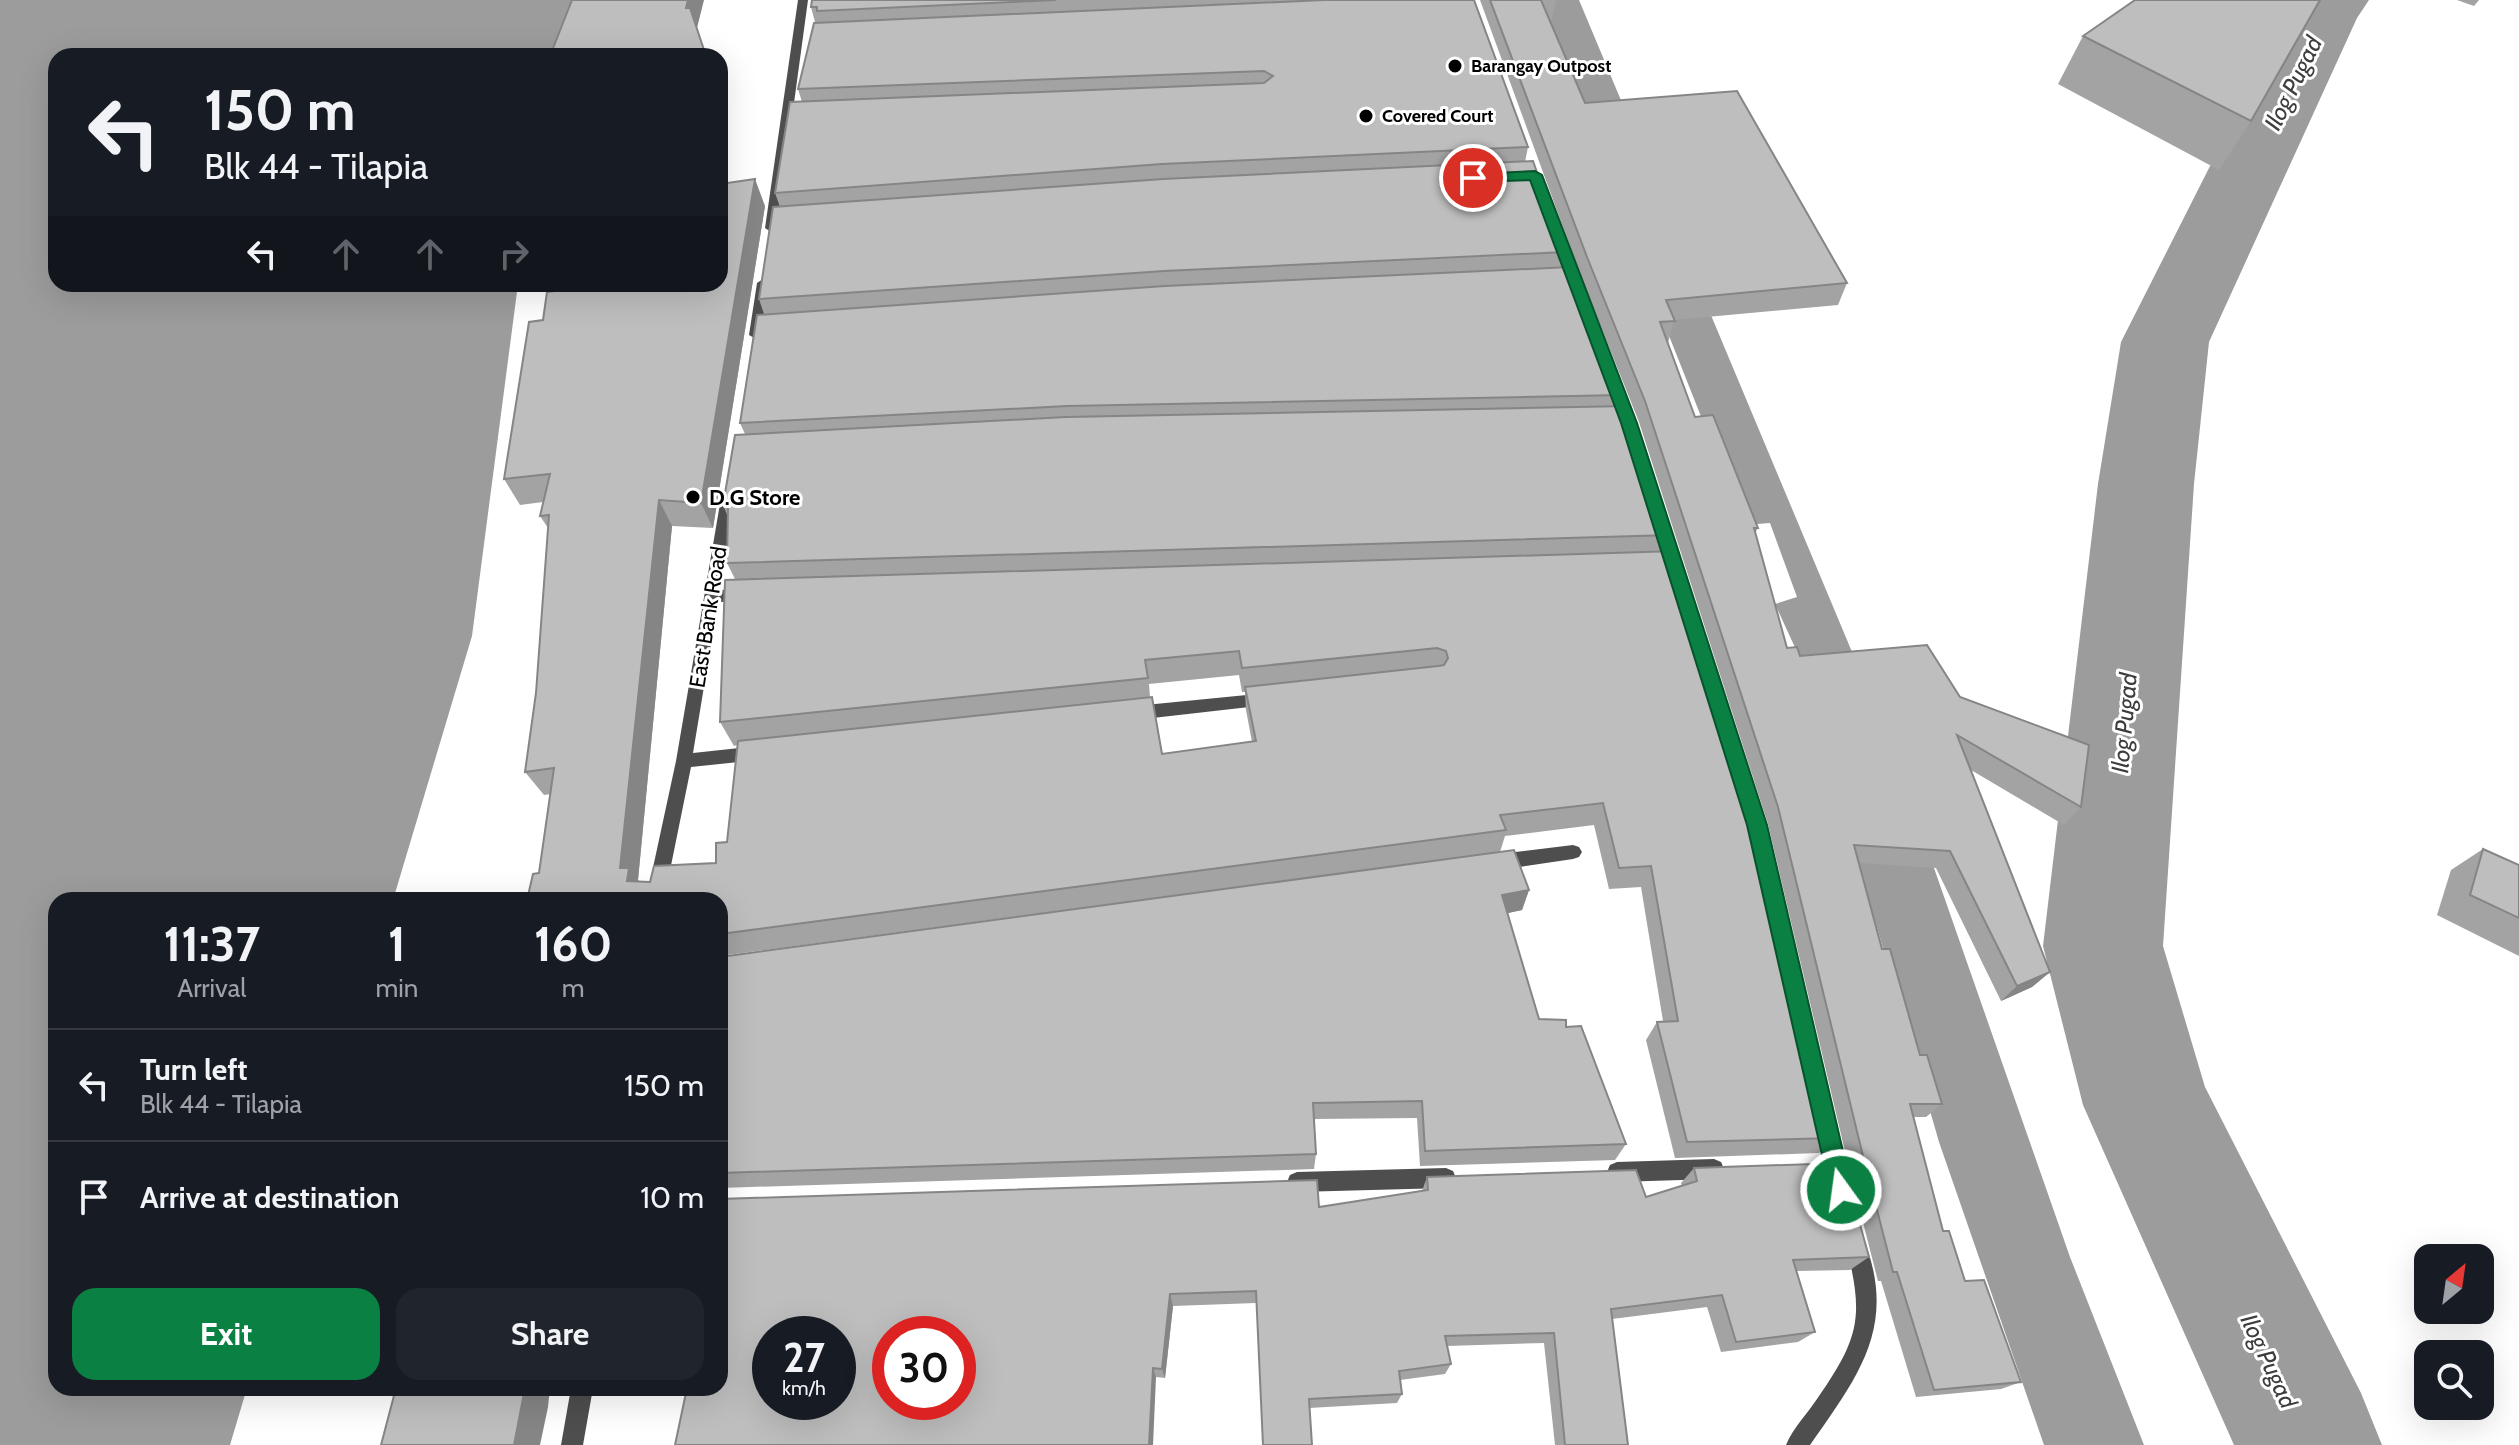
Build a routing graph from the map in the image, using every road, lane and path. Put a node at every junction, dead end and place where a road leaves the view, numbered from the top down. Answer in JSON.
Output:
{"nodes":[{"id":1,"x":803,"y":0,"type":"edge"},
{"id":2,"x":813,"y":38,"type":"edge"},
{"id":3,"x":797,"y":39,"type":"junction"},
{"id":4,"x":802,"y":117,"type":"edge"},
{"id":5,"x":786,"y":118,"type":"junction"},
{"id":6,"x":787,"y":221,"type":"edge"},
{"id":7,"x":765,"y":267,"type":"edge"},
{"id":8,"x":772,"y":327,"type":"edge"},
{"id":9,"x":757,"y":328,"type":"junction"},
{"id":10,"x":754,"y":343,"type":"edge"},
{"id":11,"x":731,"y":481,"type":"edge"},
{"id":12,"x":759,"y":595,"type":"edge"},
{"id":13,"x":711,"y":596,"type":"junction"},
{"id":14,"x":1277,"y":698,"type":"edge"},
{"id":15,"x":1121,"y":714,"type":"edge"},
{"id":16,"x":778,"y":751,"type":"edge"},
{"id":17,"x":684,"y":761,"type":"junction"},
{"id":18,"x":1573,"y":852,"type":"dead end"},
{"id":19,"x":1478,"y":864,"type":"edge"},
{"id":20,"x":657,"y":892,"type":"edge"},
{"id":21,"x":1821,"y":1103,"type":"edge"},
{"id":22,"x":1739,"y":1168,"type":"edge"},
{"id":23,"x":1596,"y":1173,"type":"edge"},
{"id":24,"x":1468,"y":1177,"type":"edge"},
{"id":25,"x":1277,"y":1183,"type":"edge"},
{"id":26,"x":581,"y":1396,"type":"edge"},
{"id":27,"x":572,"y":1445,"type":"edge"},
{"id":28,"x":1797,"y":1445,"type":"edge"}],
"edges":[{"from":1,"to":3,"type":"street"},
{"from":2,"to":3,"type":"street"},
{"from":3,"to":5,"type":"street"},
{"from":4,"to":5,"type":"street"},
{"from":5,"to":6,"type":"street"},
{"from":7,"to":9,"type":"street"},
{"from":8,"to":9,"type":"street"},
{"from":9,"to":10,"type":"street"},
{"from":11,"to":13,"type":"street","name":"East Bank Road"},
{"from":12,"to":13,"type":"street"},
{"from":13,"to":17,"type":"street","name":"East Bank Road"},
{"from":14,"to":15,"type":"street"},
{"from":16,"to":17,"type":"street"},
{"from":17,"to":20,"type":"street","name":"East Bank Road"},
{"from":18,"to":19,"type":"street"},
{"from":21,"to":28,"type":"street"},
{"from":22,"to":23,"type":"street"},
{"from":24,"to":25,"type":"street"},
{"from":26,"to":27,"type":"street"}]}
